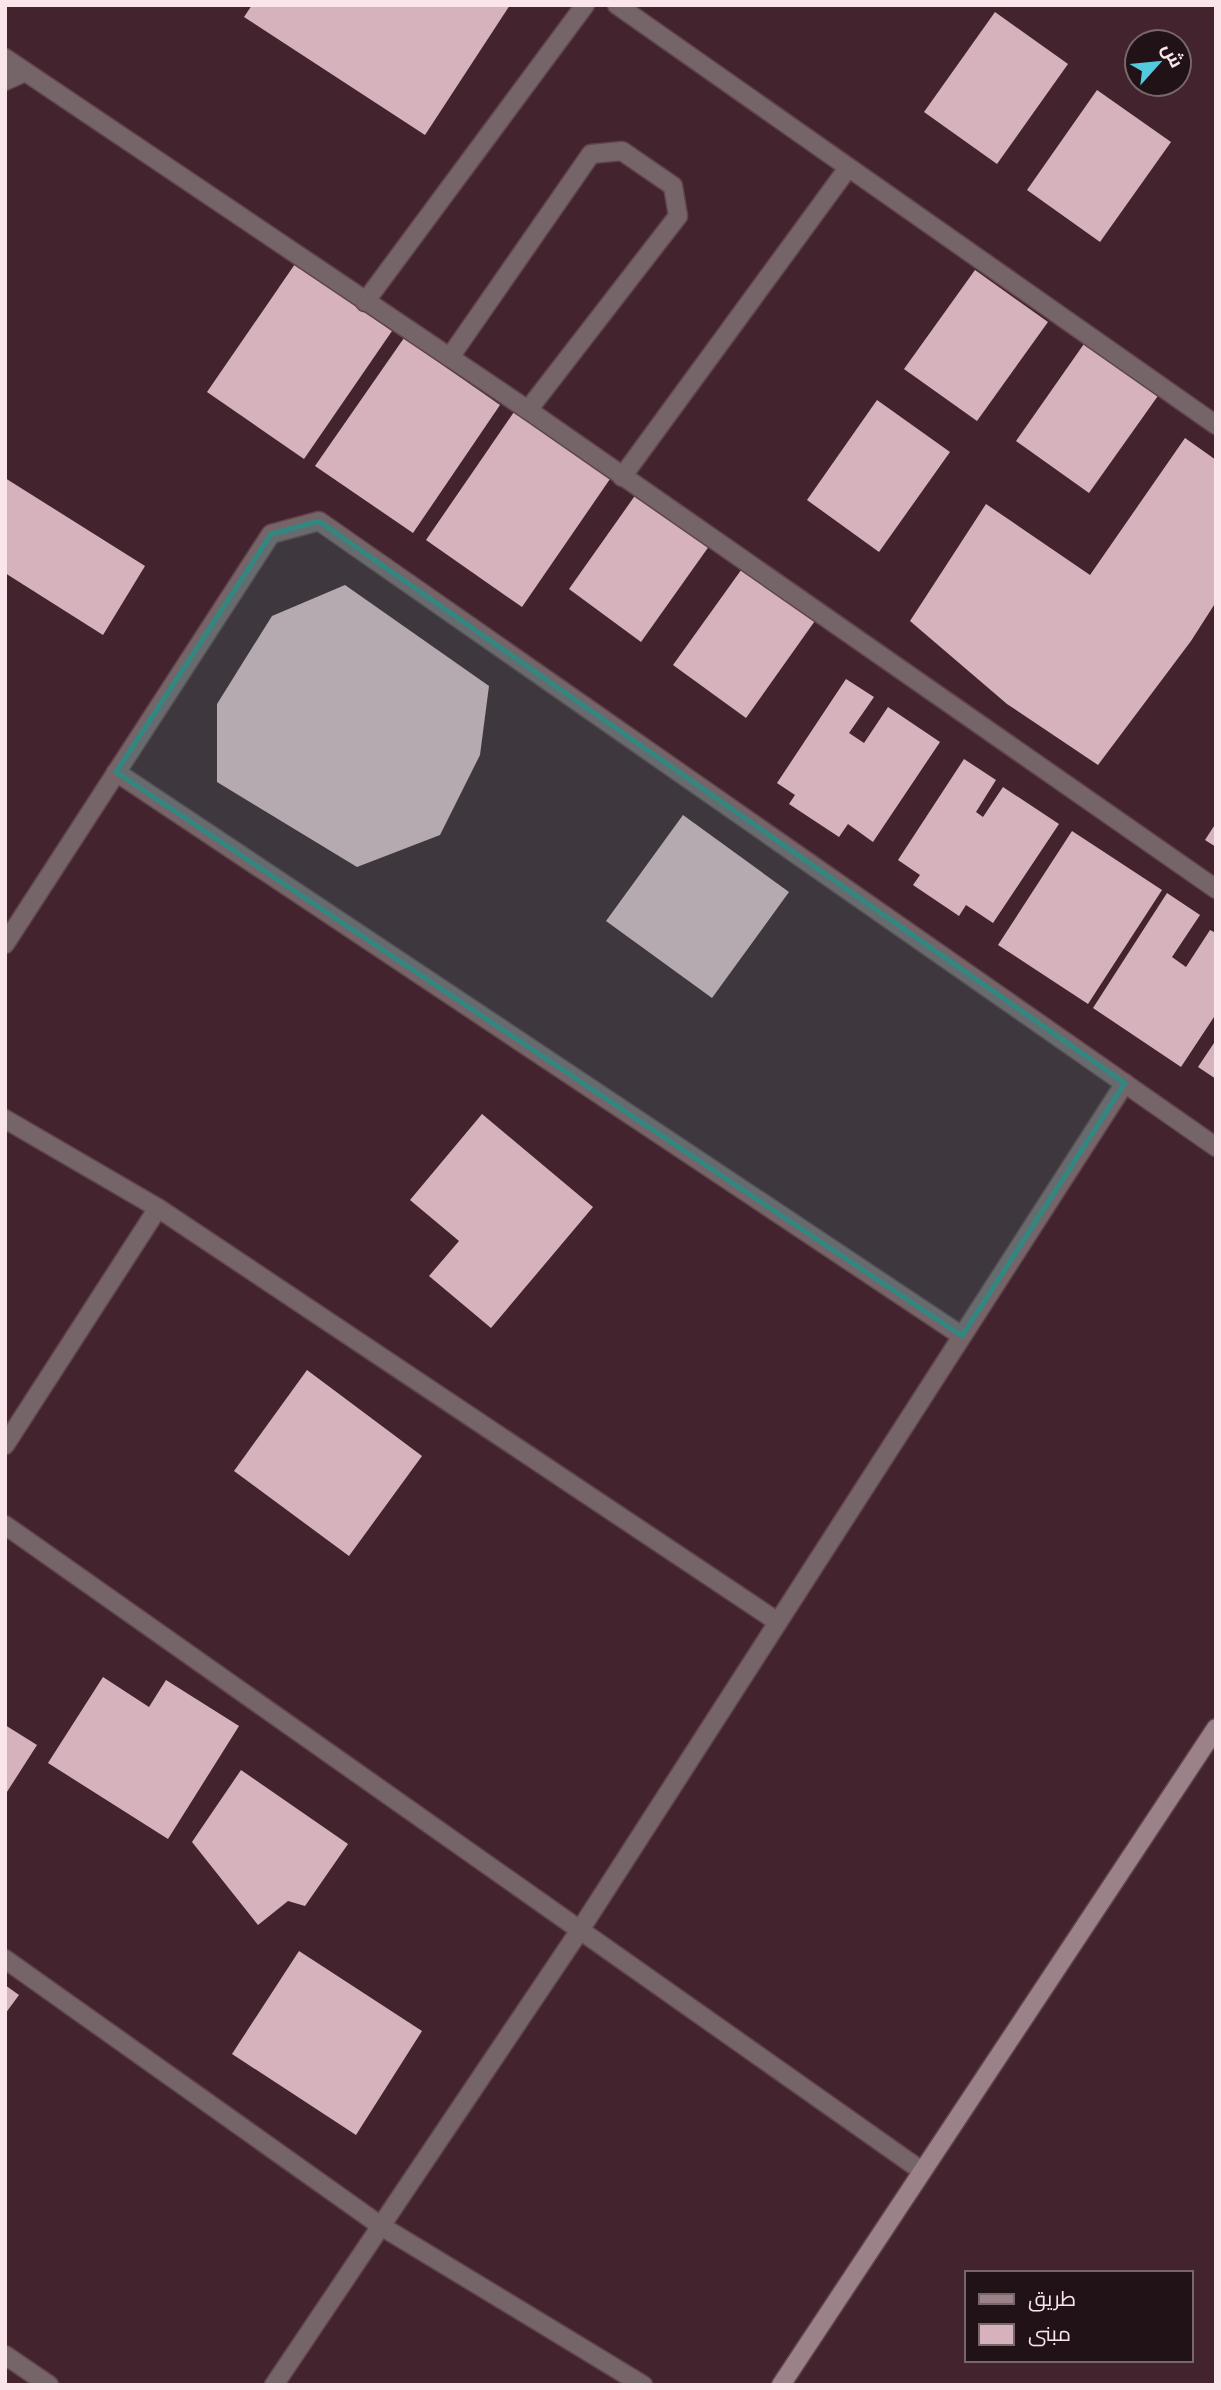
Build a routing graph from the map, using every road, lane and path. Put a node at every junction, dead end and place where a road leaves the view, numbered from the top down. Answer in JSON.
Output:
{"nodes":[{"id":1,"x":585,"y":5,"type":"edge"},
{"id":2,"x":622,"y":6,"type":"edge"},
{"id":3,"x":5,"y":58,"type":"edge"},
{"id":4,"x":25,"y":72,"type":"junction"},
{"id":5,"x":5,"y":81,"type":"edge"},
{"id":6,"x":848,"y":168,"type":"junction"},
{"id":7,"x":365,"y":302,"type":"junction"},
{"id":8,"x":450,"y":357,"type":"junction"},
{"id":9,"x":528,"y":410,"type":"junction"},
{"id":10,"x":1216,"y":425,"type":"edge"},
{"id":11,"x":622,"y":477,"type":"junction"},
{"id":12,"x":116,"y":772,"type":"junction"},
{"id":13,"x":1216,"y":888,"type":"edge"},
{"id":14,"x":5,"y":944,"type":"edge"},
{"id":15,"x":1125,"y":1083,"type":"junction"},
{"id":16,"x":5,"y":1119,"type":"edge"},
{"id":17,"x":1216,"y":1147,"type":"edge"},
{"id":18,"x":158,"y":1208,"type":"junction"},
{"id":19,"x":962,"y":1336,"type":"junction"},
{"id":20,"x":5,"y":1446,"type":"edge"},
{"id":21,"x":5,"y":1525,"type":"edge"},
{"id":22,"x":778,"y":1622,"type":"junction"},
{"id":23,"x":1216,"y":1728,"type":"edge"},
{"id":24,"x":580,"y":1930,"type":"junction"},
{"id":25,"x":5,"y":1959,"type":"edge"},
{"id":26,"x":922,"y":2171,"type":"junction"},
{"id":27,"x":381,"y":2226,"type":"junction"},
{"id":28,"x":5,"y":2355,"type":"edge"},
{"id":29,"x":49,"y":2385,"type":"edge"},
{"id":30,"x":274,"y":2385,"type":"edge"},
{"id":31,"x":643,"y":2385,"type":"edge"},
{"id":32,"x":781,"y":2385,"type":"edge"}],
"edges":[{"from":1,"to":7,"type":"street"},
{"from":2,"to":6,"type":"street"},
{"from":3,"to":4,"type":"street"},
{"from":4,"to":5,"type":"street"},
{"from":4,"to":7,"type":"street"},
{"from":6,"to":10,"type":"street"},
{"from":6,"to":11,"type":"street"},
{"from":7,"to":8,"type":"street"},
{"from":8,"to":9,"type":"street"},
{"from":8,"to":9,"type":"street"},
{"from":9,"to":11,"type":"street"},
{"from":11,"to":13,"type":"street"},
{"from":12,"to":14,"type":"street"},
{"from":12,"to":15,"type":"street"},
{"from":12,"to":19,"type":"street"},
{"from":15,"to":17,"type":"street"},
{"from":15,"to":19,"type":"street"},
{"from":16,"to":18,"type":"street"},
{"from":18,"to":20,"type":"street"},
{"from":18,"to":22,"type":"street"},
{"from":19,"to":22,"type":"street"},
{"from":21,"to":24,"type":"street"},
{"from":22,"to":24,"type":"street"},
{"from":23,"to":26,"type":"street"},
{"from":24,"to":26,"type":"street"},
{"from":24,"to":27,"type":"street"},
{"from":25,"to":27,"type":"street"},
{"from":26,"to":32,"type":"street"},
{"from":27,"to":30,"type":"street"},
{"from":27,"to":31,"type":"street"},
{"from":28,"to":29,"type":"street"}]}
